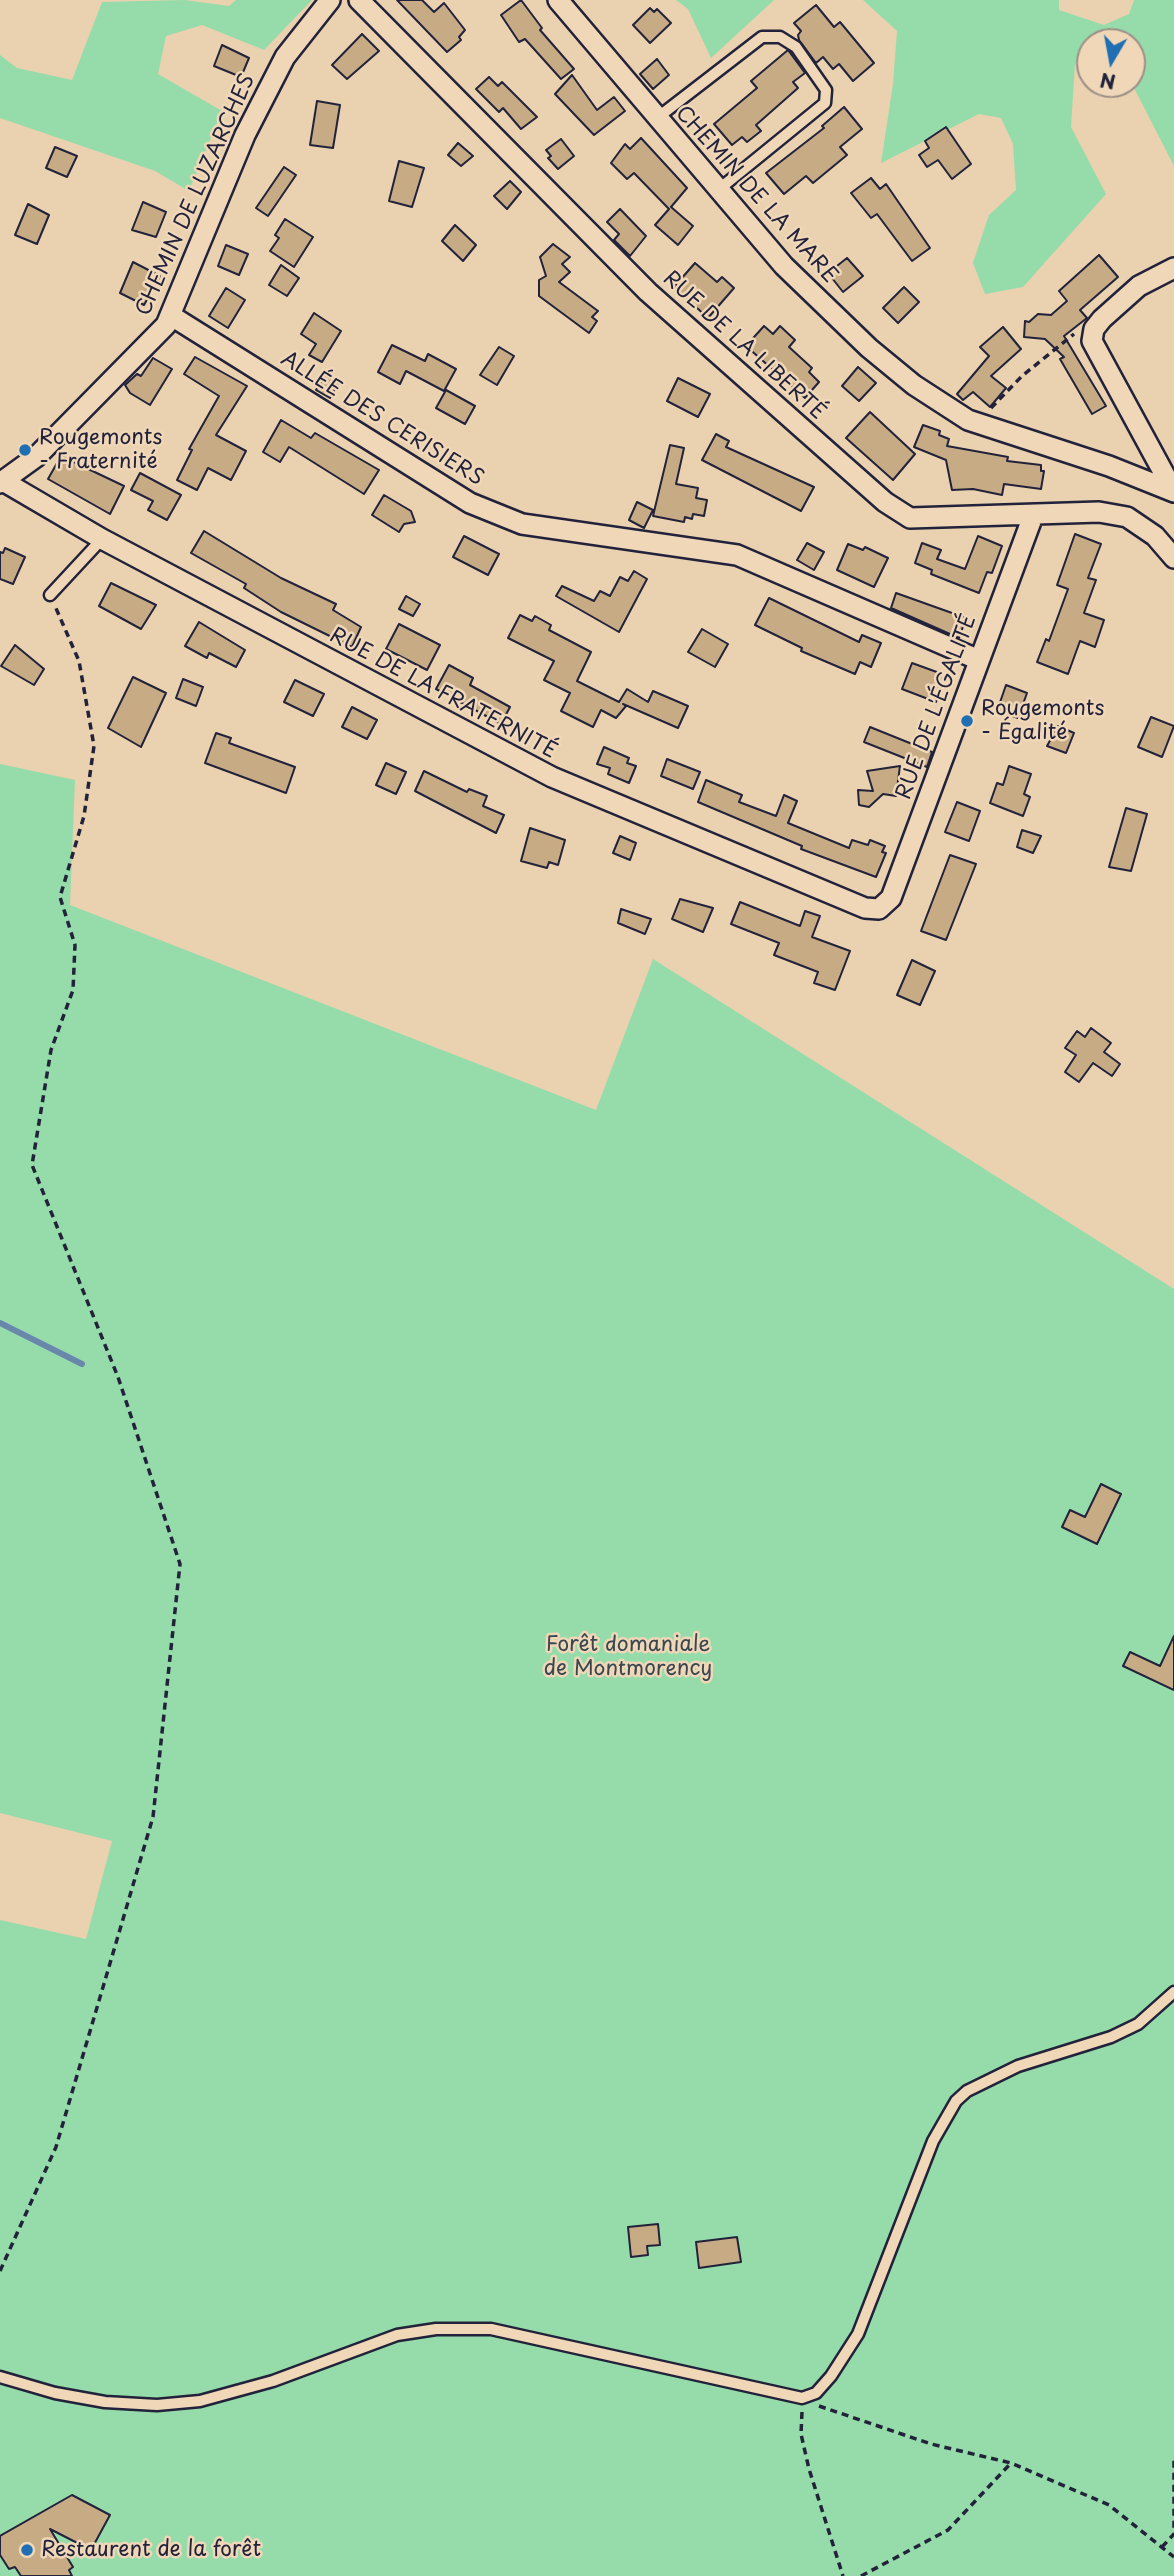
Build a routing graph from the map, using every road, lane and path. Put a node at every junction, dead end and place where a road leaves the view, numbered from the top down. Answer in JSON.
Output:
{"nodes":[{"id":1,"x":330,"y":0,"type":"edge"},
{"id":2,"x":359,"y":0,"type":"edge"},
{"id":3,"x":558,"y":0,"type":"edge"},
{"id":4,"x":657,"y":119,"type":"junction"},
{"id":5,"x":717,"y":190,"type":"junction"},
{"id":6,"x":1174,"y":268,"type":"edge"},
{"id":7,"x":170,"y":316,"type":"junction"},
{"id":8,"x":1094,"y":329,"type":"junction"},
{"id":9,"x":982,"y":425,"type":"junction"},
{"id":10,"x":2,"y":482,"type":"edge"},
{"id":11,"x":1174,"y":492,"type":"edge"},
{"id":12,"x":1032,"y":516,"type":"junction"},
{"id":13,"x":102,"y":539,"type":"junction"},
{"id":14,"x":1174,"y":558,"type":"edge"},
{"id":15,"x":50,"y":595,"type":"joint"},
{"id":16,"x":979,"y":660,"type":"junction"},
{"id":17,"x":879,"y":909,"type":"joint"},
{"id":18,"x":1174,"y":1992,"type":"edge"},
{"id":19,"x":0,"y":2271,"type":"edge"},
{"id":20,"x":0,"y":2377,"type":"edge"},
{"id":21,"x":802,"y":2398,"type":"junction"},
{"id":22,"x":1174,"y":2460,"type":"edge"},
{"id":23,"x":1011,"y":2463,"type":"junction"},
{"id":24,"x":1174,"y":2534,"type":"edge"},
{"id":25,"x":1163,"y":2547,"type":"junction"},
{"id":26,"x":1174,"y":2557,"type":"edge"},
{"id":27,"x":843,"y":2576,"type":"edge"},
{"id":28,"x":861,"y":2576,"type":"edge"}],
"edges":[{"from":1,"to":7,"type":"street","name":"CHEMIN DE LUZARCHES"},
{"from":2,"to":12,"type":"street","name":"RUE DE LA LIBERTÉ"},
{"from":3,"to":4,"type":"street","name":"CHEMIN DE LA MARE"},
{"from":4,"to":5,"type":"street","name":"CHEMIN DE LA MARE"},
{"from":4,"to":5,"type":"lane"},
{"from":5,"to":9,"type":"street","name":"CHEMIN DE LA MARE"},
{"from":6,"to":8,"type":"street"},
{"from":7,"to":10,"type":"street","name":"CHEMIN DE LUZARCHES"},
{"from":7,"to":16,"type":"street","name":"ALLÉE DES CERISIERS"},
{"from":8,"to":9,"type":"path"},
{"from":8,"to":11,"type":"street"},
{"from":9,"to":11,"type":"street","name":"CHEMIN DE LA MARE"},
{"from":10,"to":13,"type":"street","name":"RUE DE LA FRATERNITÉ"},
{"from":12,"to":14,"type":"street","name":"RUE DE LA LIBERTÉ"},
{"from":12,"to":16,"type":"street","name":"RUE DE L'ÉGALITÉ"},
{"from":13,"to":15,"type":"lane"},
{"from":13,"to":17,"type":"street","name":"RUE DE LA FRATERNITÉ"},
{"from":15,"to":19,"type":"path"},
{"from":16,"to":17,"type":"street","name":"RUE DE L'ÉGALITÉ"},
{"from":18,"to":21,"type":"lane"},
{"from":20,"to":21,"type":"lane"},
{"from":21,"to":23,"type":"path"},
{"from":21,"to":27,"type":"path"},
{"from":22,"to":24,"type":"path"},
{"from":23,"to":25,"type":"path"},
{"from":23,"to":28,"type":"path"},
{"from":24,"to":25,"type":"path"},
{"from":25,"to":26,"type":"path"}]}
